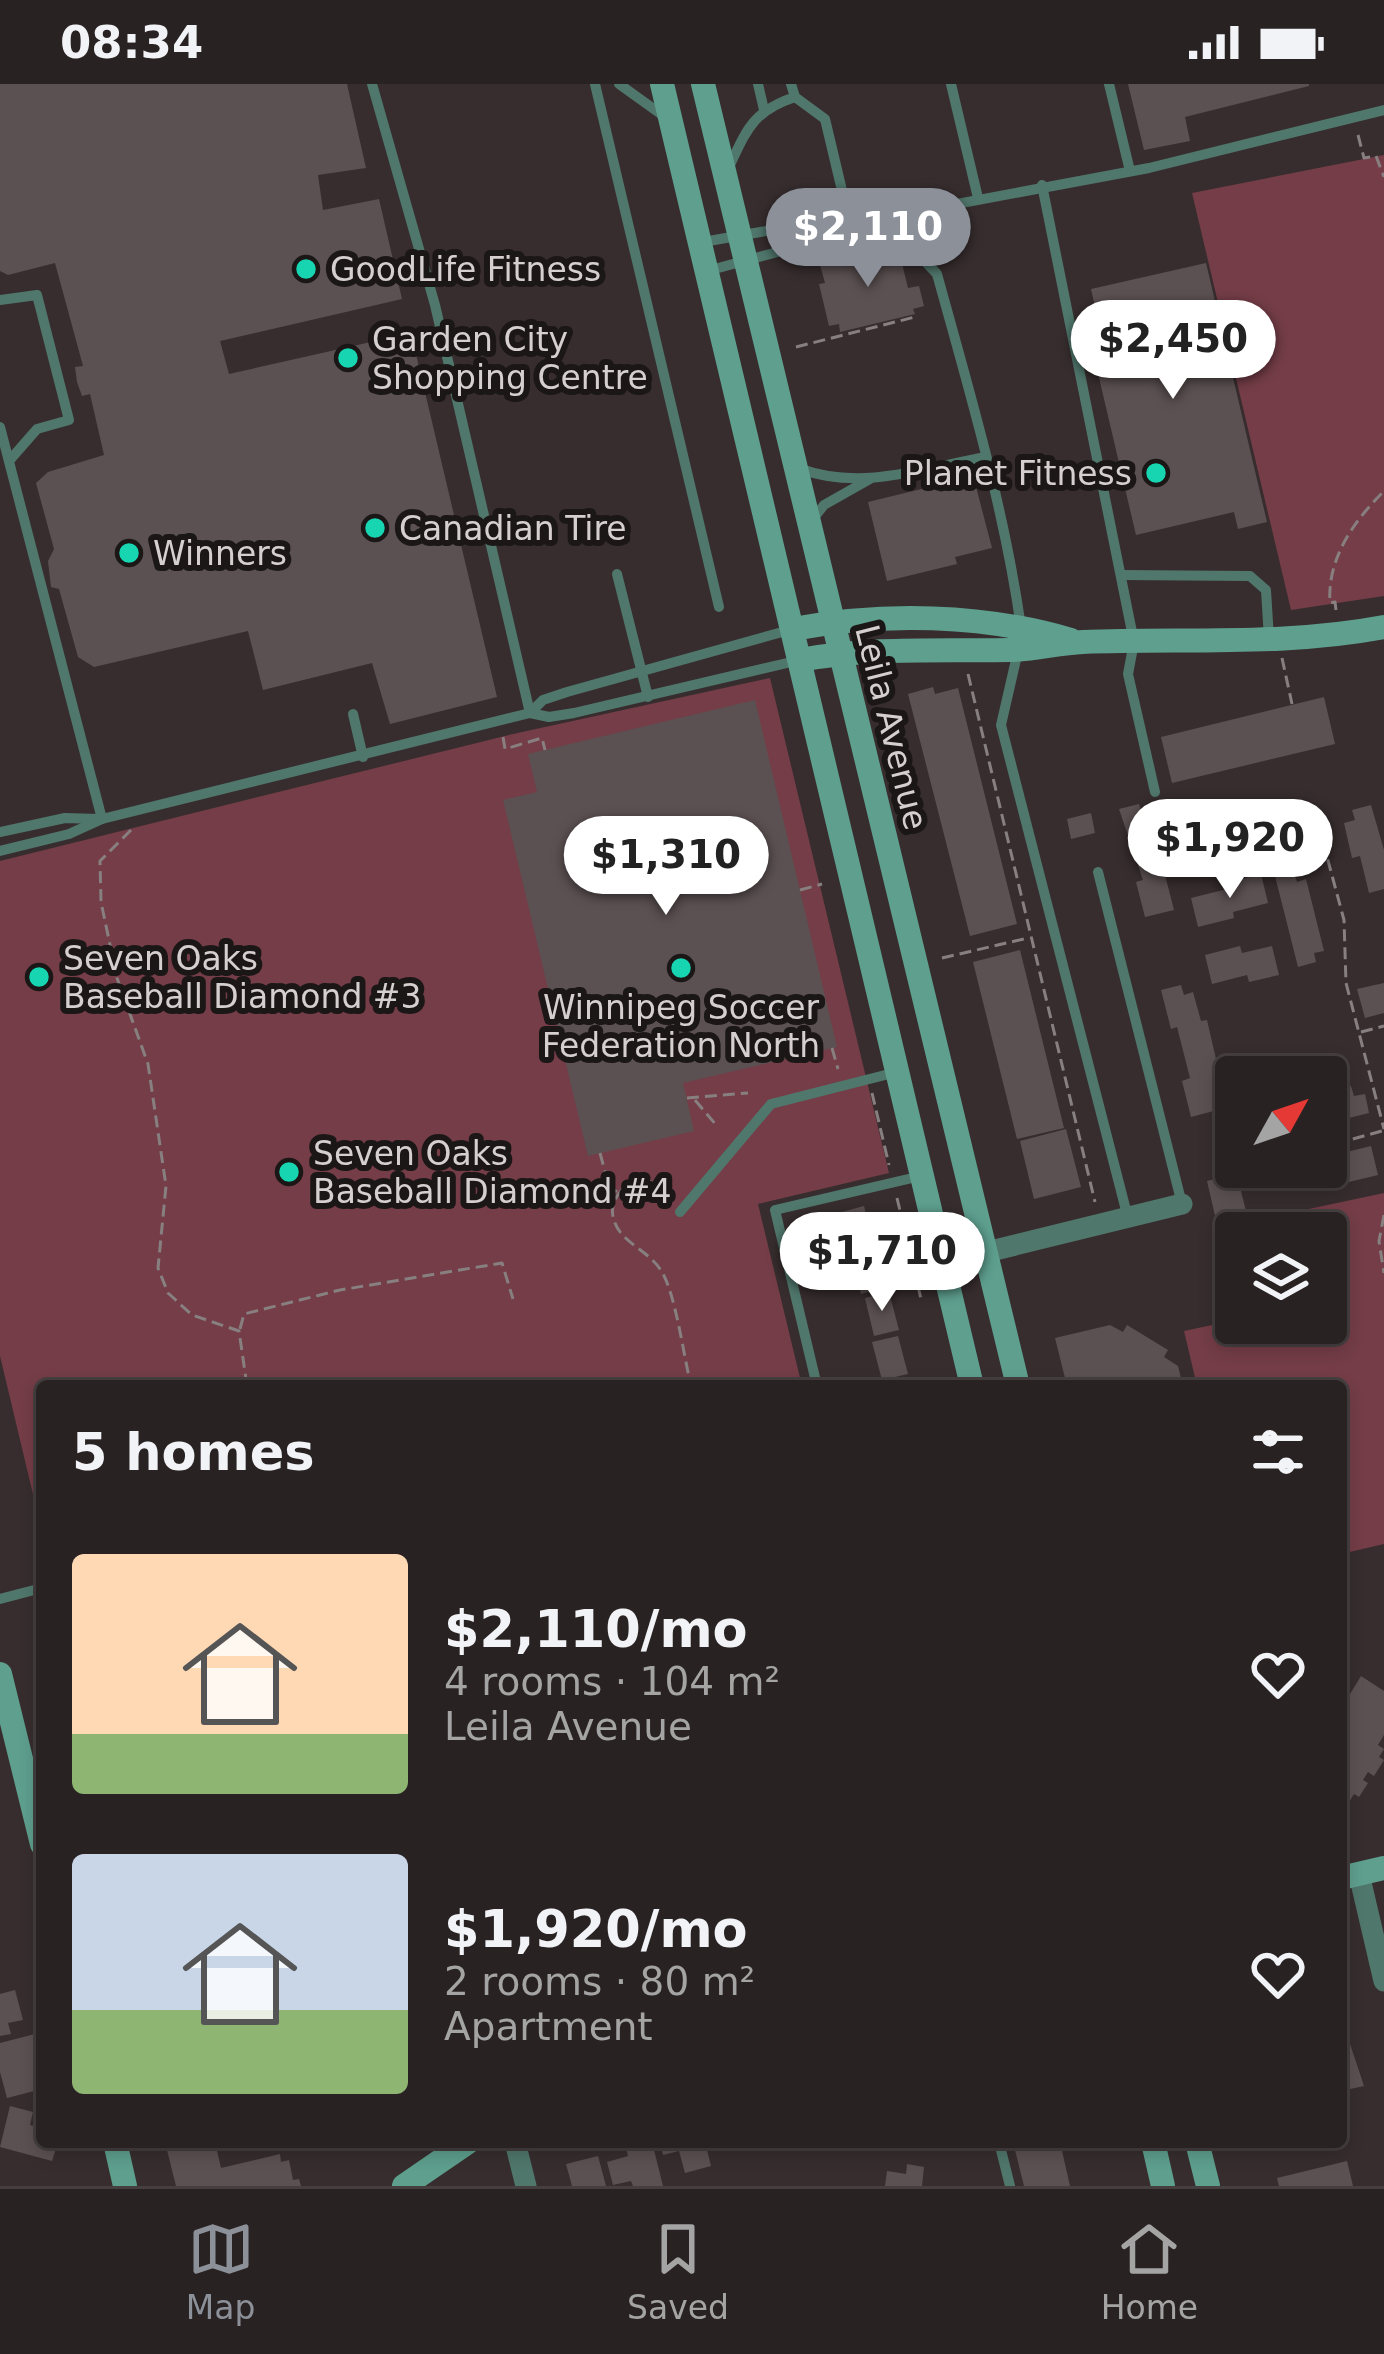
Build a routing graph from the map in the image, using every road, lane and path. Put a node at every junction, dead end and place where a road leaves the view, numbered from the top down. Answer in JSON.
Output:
{"nodes":[{"id":1,"x":372,"y":84,"type":"edge"},
{"id":2,"x":619,"y":84,"type":"edge"},
{"id":3,"x":662,"y":84,"type":"edge"},
{"id":4,"x":703,"y":84,"type":"edge"},
{"id":5,"x":758,"y":84,"type":"edge"},
{"id":6,"x":951,"y":84,"type":"edge"},
{"id":7,"x":1109,"y":84,"type":"edge"},
{"id":8,"x":596,"y":87,"type":"edge"},
{"id":9,"x":793,"y":90,"type":"edge"},
{"id":10,"x":764,"y":110,"type":"junction"},
{"id":11,"x":1384,"y":110,"type":"edge"},
{"id":12,"x":671,"y":122,"type":"junction"},
{"id":13,"x":1358,"y":134,"type":"dead end"},
{"id":14,"x":1130,"y":171,"type":"junction"},
{"id":15,"x":1384,"y":174,"type":"edge"},
{"id":16,"x":725,"y":176,"type":"junction"},
{"id":17,"x":1042,"y":185,"type":"junction"},
{"id":18,"x":979,"y":198,"type":"junction"},
{"id":19,"x":911,"y":213,"type":"junction"},
{"id":20,"x":850,"y":224,"type":"junction"},
{"id":21,"x":739,"y":234,"type":"junction"},
{"id":22,"x":699,"y":243,"type":"junction"},
{"id":23,"x":746,"y":260,"type":"junction"},
{"id":24,"x":707,"y":271,"type":"junction"},
{"id":25,"x":0,"y":301,"type":"edge"},
{"id":26,"x":915,"y":317,"type":"dead end"},
{"id":27,"x":796,"y":347,"type":"dead end"},
{"id":28,"x":0,"y":427,"type":"edge"},
{"id":29,"x":986,"y":457,"type":"junction"},
{"id":30,"x":9,"y":461,"type":"junction"},
{"id":31,"x":795,"y":466,"type":"junction"},
{"id":32,"x":873,"y":478,"type":"junction"},
{"id":33,"x":1384,"y":491,"type":"edge"},
{"id":34,"x":809,"y":526,"type":"junction"},
{"id":35,"x":617,"y":574,"type":"dead end"},
{"id":36,"x":1121,"y":575,"type":"junction"},
{"id":37,"x":719,"y":607,"type":"dead end"},
{"id":38,"x":832,"y":622,"type":"junction"},
{"id":39,"x":1384,"y":627,"type":"edge"},
{"id":40,"x":793,"y":629,"type":"junction"},
{"id":41,"x":1339,"y":634,"type":"junction"},
{"id":42,"x":1020,"y":638,"type":"junction"},
{"id":43,"x":1274,"y":639,"type":"junction"},
{"id":44,"x":1134,"y":642,"type":"junction"},
{"id":45,"x":839,"y":652,"type":"junction"},
{"id":46,"x":800,"y":659,"type":"junction"},
{"id":47,"x":641,"y":670,"type":"junction"},
{"id":48,"x":968,"y":673,"type":"dead end"},
{"id":49,"x":648,"y":697,"type":"junction"},
{"id":50,"x":1292,"y":704,"type":"dead end"},
{"id":51,"x":530,"y":713,"type":"junction"},
{"id":52,"x":353,"y":714,"type":"dead end"},
{"id":53,"x":503,"y":736,"type":"dead end"},
{"id":54,"x":545,"y":750,"type":"dead end"},
{"id":55,"x":363,"y":757,"type":"junction"},
{"id":56,"x":1155,"y":792,"type":"dead end"},
{"id":57,"x":132,"y":812,"type":"junction"},
{"id":58,"x":102,"y":819,"type":"junction"},
{"id":59,"x":0,"y":832,"type":"edge"},
{"id":60,"x":1323,"y":842,"type":"dead end"},
{"id":61,"x":0,"y":851,"type":"edge"},
{"id":62,"x":1098,"y":872,"type":"dead end"},
{"id":63,"x":822,"y":884,"type":"dead end"},
{"id":64,"x":800,"y":890,"type":"dead end"},
{"id":65,"x":1031,"y":937,"type":"junction"},
{"id":66,"x":942,"y":958,"type":"dead end"},
{"id":67,"x":1384,"y":1026,"type":"edge"},
{"id":68,"x":1359,"y":1032,"type":"junction"},
{"id":69,"x":832,"y":1048,"type":"dead end"},
{"id":70,"x":838,"y":1072,"type":"dead end"},
{"id":71,"x":897,"y":1072,"type":"junction"},
{"id":72,"x":869,"y":1079,"type":"junction"},
{"id":73,"x":748,"y":1093,"type":"dead end"},
{"id":74,"x":1377,"y":1101,"type":"junction"},
{"id":75,"x":1384,"y":1106,"type":"edge"},
{"id":76,"x":717,"y":1126,"type":"dead end"},
{"id":77,"x":1384,"y":1128,"type":"edge"},
{"id":78,"x":1347,"y":1140,"type":"edge"},
{"id":79,"x":600,"y":1153,"type":"dead end"},
{"id":80,"x":921,"y":1176,"type":"junction"},
{"id":81,"x":893,"y":1183,"type":"junction"},
{"id":82,"x":618,"y":1193,"type":"junction"},
{"id":83,"x":1182,"y":1204,"type":"joint"},
{"id":84,"x":1096,"y":1207,"type":"dead end"},
{"id":85,"x":680,"y":1213,"type":"joint"},
{"id":86,"x":1384,"y":1215,"type":"edge"},
{"id":87,"x":1128,"y":1218,"type":"junction"},
{"id":88,"x":988,"y":1252,"type":"junction"},
{"id":89,"x":942,"y":1263,"type":"junction"},
{"id":90,"x":1384,"y":1273,"type":"edge"},
{"id":91,"x":513,"y":1299,"type":"dead end"},
{"id":92,"x":921,"y":1299,"type":"dead end"},
{"id":93,"x":239,"y":1330,"type":"junction"},
{"id":94,"x":246,"y":1380,"type":"edge"},
{"id":95,"x":690,"y":1380,"type":"edge"},
{"id":96,"x":816,"y":1380,"type":"edge"},
{"id":97,"x":971,"y":1380,"type":"edge"},
{"id":98,"x":1017,"y":1380,"type":"edge"},
{"id":99,"x":36,"y":1590,"type":"edge"},
{"id":100,"x":0,"y":1599,"type":"edge"},
{"id":101,"x":0,"y":1674,"type":"edge"},
{"id":102,"x":36,"y":1820,"type":"edge"},
{"id":103,"x":1361,"y":1874,"type":"edge"},
{"id":104,"x":1384,"y":1981,"type":"edge"},
{"id":105,"x":116,"y":2148,"type":"edge"},
{"id":106,"x":459,"y":2148,"type":"edge"},
{"id":107,"x":516,"y":2148,"type":"edge"},
{"id":108,"x":1000,"y":2148,"type":"edge"},
{"id":109,"x":1154,"y":2148,"type":"edge"},
{"id":110,"x":1198,"y":2148,"type":"edge"},
{"id":111,"x":125,"y":2186,"type":"edge"},
{"id":112,"x":404,"y":2186,"type":"edge"},
{"id":113,"x":526,"y":2186,"type":"edge"},
{"id":114,"x":1010,"y":2186,"type":"edge"},
{"id":115,"x":1163,"y":2186,"type":"edge"},
{"id":116,"x":1208,"y":2186,"type":"edge"}],
"edges":[{"from":1,"to":51,"type":"lane"},
{"from":2,"to":8,"type":"lane"},
{"from":2,"to":12,"type":"lane"},
{"from":3,"to":12,"type":"main road"},
{"from":4,"to":16,"type":"main road","name":"Leila Avenue"},
{"from":5,"to":10,"type":"lane"},
{"from":6,"to":18,"type":"lane"},
{"from":7,"to":14,"type":"lane"},
{"from":8,"to":37,"type":"lane"},
{"from":9,"to":10,"type":"lane"},
{"from":9,"to":20,"type":"lane"},
{"from":10,"to":16,"type":"lane"},
{"from":11,"to":14,"type":"lane"},
{"from":12,"to":22,"type":"main road"},
{"from":13,"to":15,"type":"path"},
{"from":14,"to":17,"type":"lane"},
{"from":16,"to":21,"type":"main road","name":"Leila Avenue"},
{"from":17,"to":18,"type":"lane"},
{"from":17,"to":36,"type":"lane"},
{"from":18,"to":19,"type":"lane"},
{"from":19,"to":20,"type":"lane"},
{"from":19,"to":29,"type":"lane"},
{"from":20,"to":21,"type":"lane"},
{"from":20,"to":23,"type":"lane"},
{"from":21,"to":22,"type":"lane"},
{"from":21,"to":23,"type":"main road","name":"Leila Avenue"},
{"from":22,"to":24,"type":"main road"},
{"from":23,"to":24,"type":"lane"},
{"from":23,"to":31,"type":"main road","name":"Leila Avenue"},
{"from":24,"to":40,"type":"main road"},
{"from":25,"to":30,"type":"lane"},
{"from":26,"to":27,"type":"path"},
{"from":28,"to":30,"type":"lane"},
{"from":29,"to":32,"type":"lane"},
{"from":29,"to":42,"type":"lane"},
{"from":30,"to":58,"type":"lane"},
{"from":31,"to":32,"type":"lane"},
{"from":31,"to":34,"type":"main road","name":"Leila Avenue"},
{"from":32,"to":34,"type":"lane"},
{"from":33,"to":41,"type":"path"},
{"from":34,"to":38,"type":"main road","name":"Leila Avenue"},
{"from":35,"to":47,"type":"lane"},
{"from":36,"to":43,"type":"lane"},
{"from":36,"to":44,"type":"lane"},
{"from":38,"to":40,"type":"main road"},
{"from":38,"to":42,"type":"main road"},
{"from":38,"to":45,"type":"main road","name":"Leila Avenue"},
{"from":39,"to":41,"type":"main road"},
{"from":40,"to":46,"type":"main road"},
{"from":40,"to":47,"type":"lane"},
{"from":41,"to":43,"type":"main road"},
{"from":42,"to":44,"type":"main road"},
{"from":42,"to":45,"type":"main road"},
{"from":42,"to":87,"type":"lane"},
{"from":43,"to":44,"type":"main road"},
{"from":43,"to":50,"type":"path"},
{"from":44,"to":56,"type":"lane"},
{"from":45,"to":46,"type":"main road"},
{"from":45,"to":88,"type":"main road","name":"Leila Avenue"},
{"from":46,"to":49,"type":"lane"},
{"from":46,"to":71,"type":"main road"},
{"from":47,"to":49,"type":"lane"},
{"from":47,"to":51,"type":"lane"},
{"from":48,"to":65,"type":"path"},
{"from":49,"to":51,"type":"lane"},
{"from":51,"to":55,"type":"lane"},
{"from":52,"to":55,"type":"lane"},
{"from":53,"to":54,"type":"path"},
{"from":55,"to":57,"type":"lane"},
{"from":57,"to":58,"type":"lane"},
{"from":57,"to":93,"type":"path"},
{"from":58,"to":59,"type":"lane"},
{"from":58,"to":61,"type":"lane"},
{"from":60,"to":68,"type":"path"},
{"from":62,"to":83,"type":"lane"},
{"from":63,"to":64,"type":"path"},
{"from":65,"to":66,"type":"path"},
{"from":65,"to":84,"type":"path"},
{"from":67,"to":68,"type":"path"},
{"from":68,"to":74,"type":"path"},
{"from":69,"to":70,"type":"path"},
{"from":71,"to":72,"type":"lane"},
{"from":71,"to":80,"type":"main road"},
{"from":72,"to":81,"type":"path"},
{"from":72,"to":85,"type":"lane"},
{"from":73,"to":76,"type":"path"},
{"from":74,"to":75,"type":"path"},
{"from":74,"to":77,"type":"path"},
{"from":77,"to":78,"type":"path"},
{"from":79,"to":82,"type":"path"},
{"from":80,"to":81,"type":"lane"},
{"from":80,"to":89,"type":"main road"},
{"from":81,"to":92,"type":"path"},
{"from":81,"to":96,"type":"lane"},
{"from":82,"to":85,"type":"path"},
{"from":82,"to":95,"type":"path"},
{"from":83,"to":87,"type":"street"},
{"from":86,"to":90,"type":"path"},
{"from":87,"to":88,"type":"street"},
{"from":88,"to":89,"type":"street"},
{"from":88,"to":98,"type":"main road","name":"Leila Avenue"},
{"from":89,"to":97,"type":"main road"},
{"from":91,"to":93,"type":"path"},
{"from":93,"to":94,"type":"path"},
{"from":99,"to":100,"type":"lane"},
{"from":101,"to":102,"type":"main road"},
{"from":103,"to":104,"type":"street"},
{"from":105,"to":111,"type":"main road"},
{"from":106,"to":112,"type":"main road"},
{"from":107,"to":113,"type":"street"},
{"from":108,"to":114,"type":"lane"},
{"from":109,"to":115,"type":"main road"},
{"from":110,"to":116,"type":"main road"}]}
